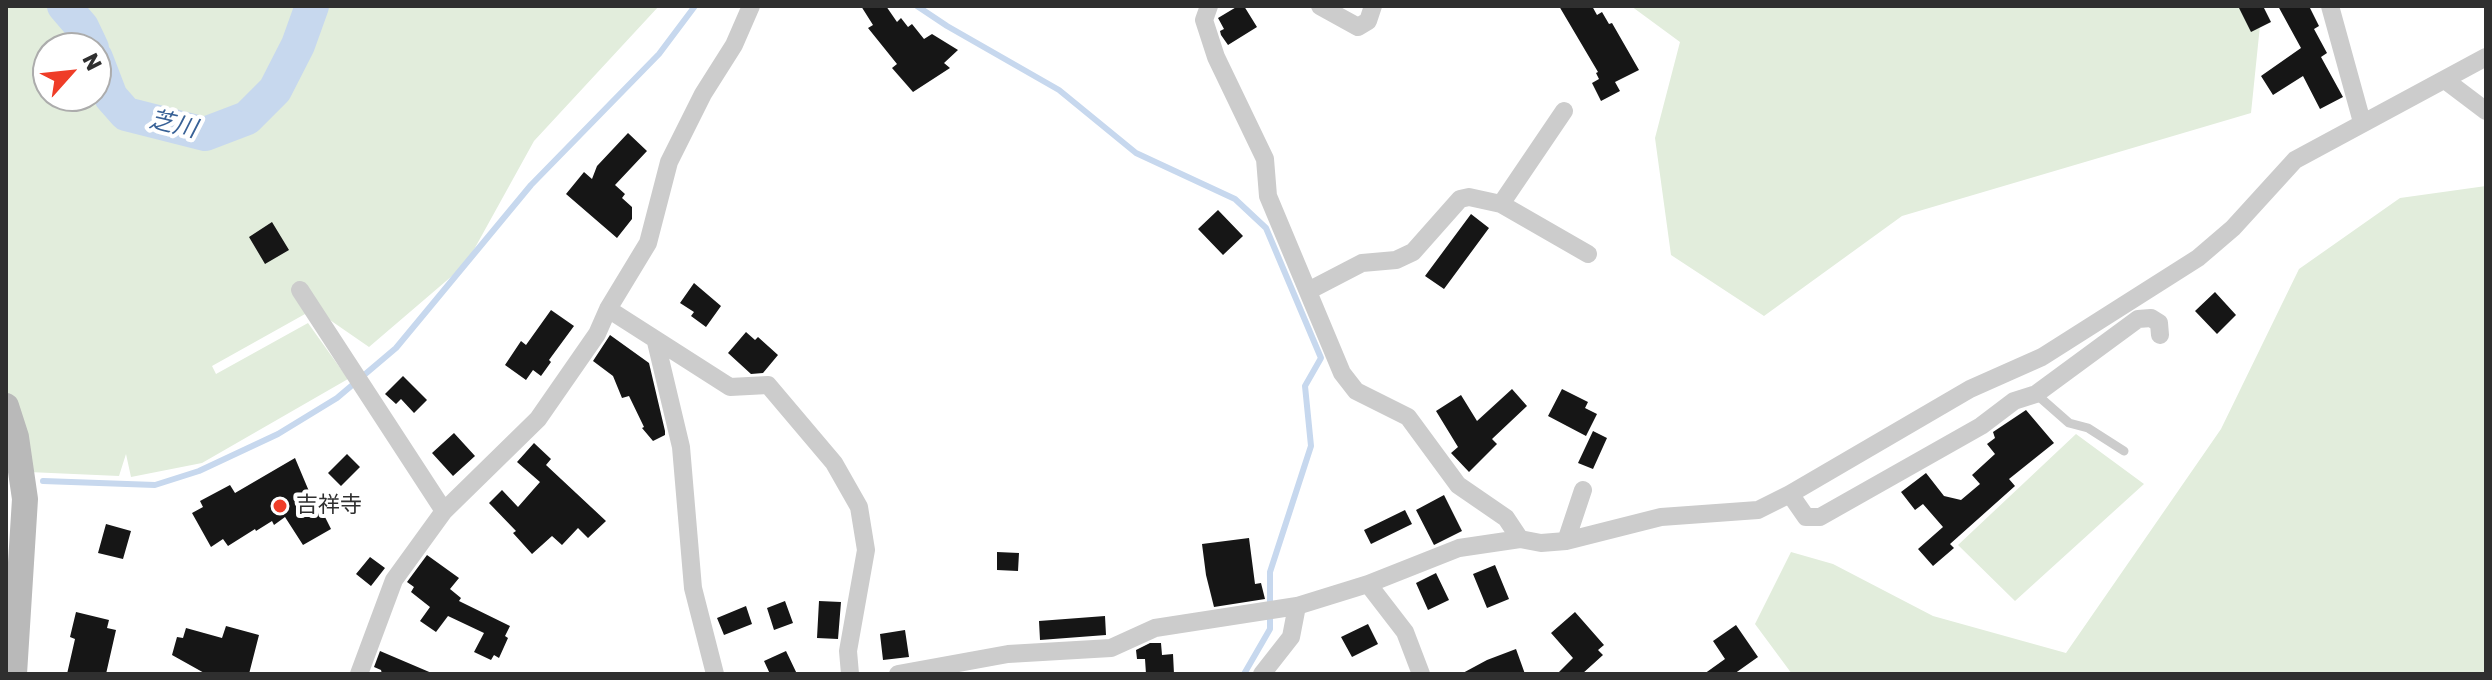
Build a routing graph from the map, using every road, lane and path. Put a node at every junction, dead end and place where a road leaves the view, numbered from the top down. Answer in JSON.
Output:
{"nodes":[{"id":1,"x":751,"y":6,"type":"edge"},
{"id":2,"x":1209,"y":6,"type":"edge"},
{"id":3,"x":1320,"y":6,"type":"edge"},
{"id":4,"x":1373,"y":6,"type":"edge"},
{"id":5,"x":2332,"y":7,"type":"edge"},
{"id":6,"x":2486,"y":57,"type":"edge"},
{"id":7,"x":2445,"y":80,"type":"junction"},
{"id":8,"x":1564,"y":111,"type":"dead end"},
{"id":9,"x":2486,"y":111,"type":"edge"},
{"id":10,"x":2362,"y":122,"type":"junction"},
{"id":11,"x":1501,"y":204,"type":"junction"},
{"id":12,"x":1588,"y":254,"type":"dead end"},
{"id":13,"x":300,"y":290,"type":"dead end"},
{"id":14,"x":1310,"y":290,"type":"junction"},
{"id":15,"x":608,"y":309,"type":"junction"},
{"id":16,"x":2160,"y":335,"type":"dead end"},
{"id":17,"x":656,"y":342,"type":"junction"},
{"id":18,"x":2036,"y":394,"type":"junction"},
{"id":19,"x":6,"y":406,"type":"edge"},
{"id":20,"x":2124,"y":451,"type":"dead end"},
{"id":21,"x":1583,"y":490,"type":"dead end"},
{"id":22,"x":1790,"y":494,"type":"junction"},
{"id":23,"x":444,"y":511,"type":"junction"},
{"id":24,"x":1520,"y":539,"type":"junction"},
{"id":25,"x":1566,"y":541,"type":"junction"},
{"id":26,"x":1368,"y":584,"type":"junction"},
{"id":27,"x":1297,"y":606,"type":"junction"},
{"id":28,"x":14,"y":674,"type":"edge"},
{"id":29,"x":359,"y":674,"type":"edge"},
{"id":30,"x":715,"y":674,"type":"edge"},
{"id":31,"x":850,"y":674,"type":"edge"},
{"id":32,"x":898,"y":674,"type":"edge"},
{"id":33,"x":1262,"y":674,"type":"edge"},
{"id":34,"x":1421,"y":674,"type":"edge"}],
"edges":[{"from":1,"to":15,"type":"street"},
{"from":2,"to":14,"type":"street"},
{"from":3,"to":4,"type":"street"},
{"from":5,"to":10,"type":"street"},
{"from":6,"to":7,"type":"street"},
{"from":7,"to":9,"type":"street"},
{"from":7,"to":10,"type":"street"},
{"from":8,"to":11,"type":"street"},
{"from":10,"to":22,"type":"street"},
{"from":11,"to":12,"type":"street"},
{"from":11,"to":14,"type":"street"},
{"from":13,"to":23,"type":"street"},
{"from":14,"to":24,"type":"street"},
{"from":15,"to":17,"type":"street"},
{"from":15,"to":23,"type":"street"},
{"from":16,"to":18,"type":"street"},
{"from":17,"to":30,"type":"street"},
{"from":17,"to":31,"type":"street"},
{"from":18,"to":20,"type":"lane"},
{"from":18,"to":22,"type":"street"},
{"from":19,"to":28,"type":"street"},
{"from":21,"to":25,"type":"street"},
{"from":22,"to":25,"type":"street"},
{"from":23,"to":29,"type":"street"},
{"from":24,"to":25,"type":"street"},
{"from":24,"to":26,"type":"street"},
{"from":26,"to":27,"type":"street"},
{"from":26,"to":34,"type":"street"},
{"from":27,"to":32,"type":"street"},
{"from":27,"to":33,"type":"street"}]}
